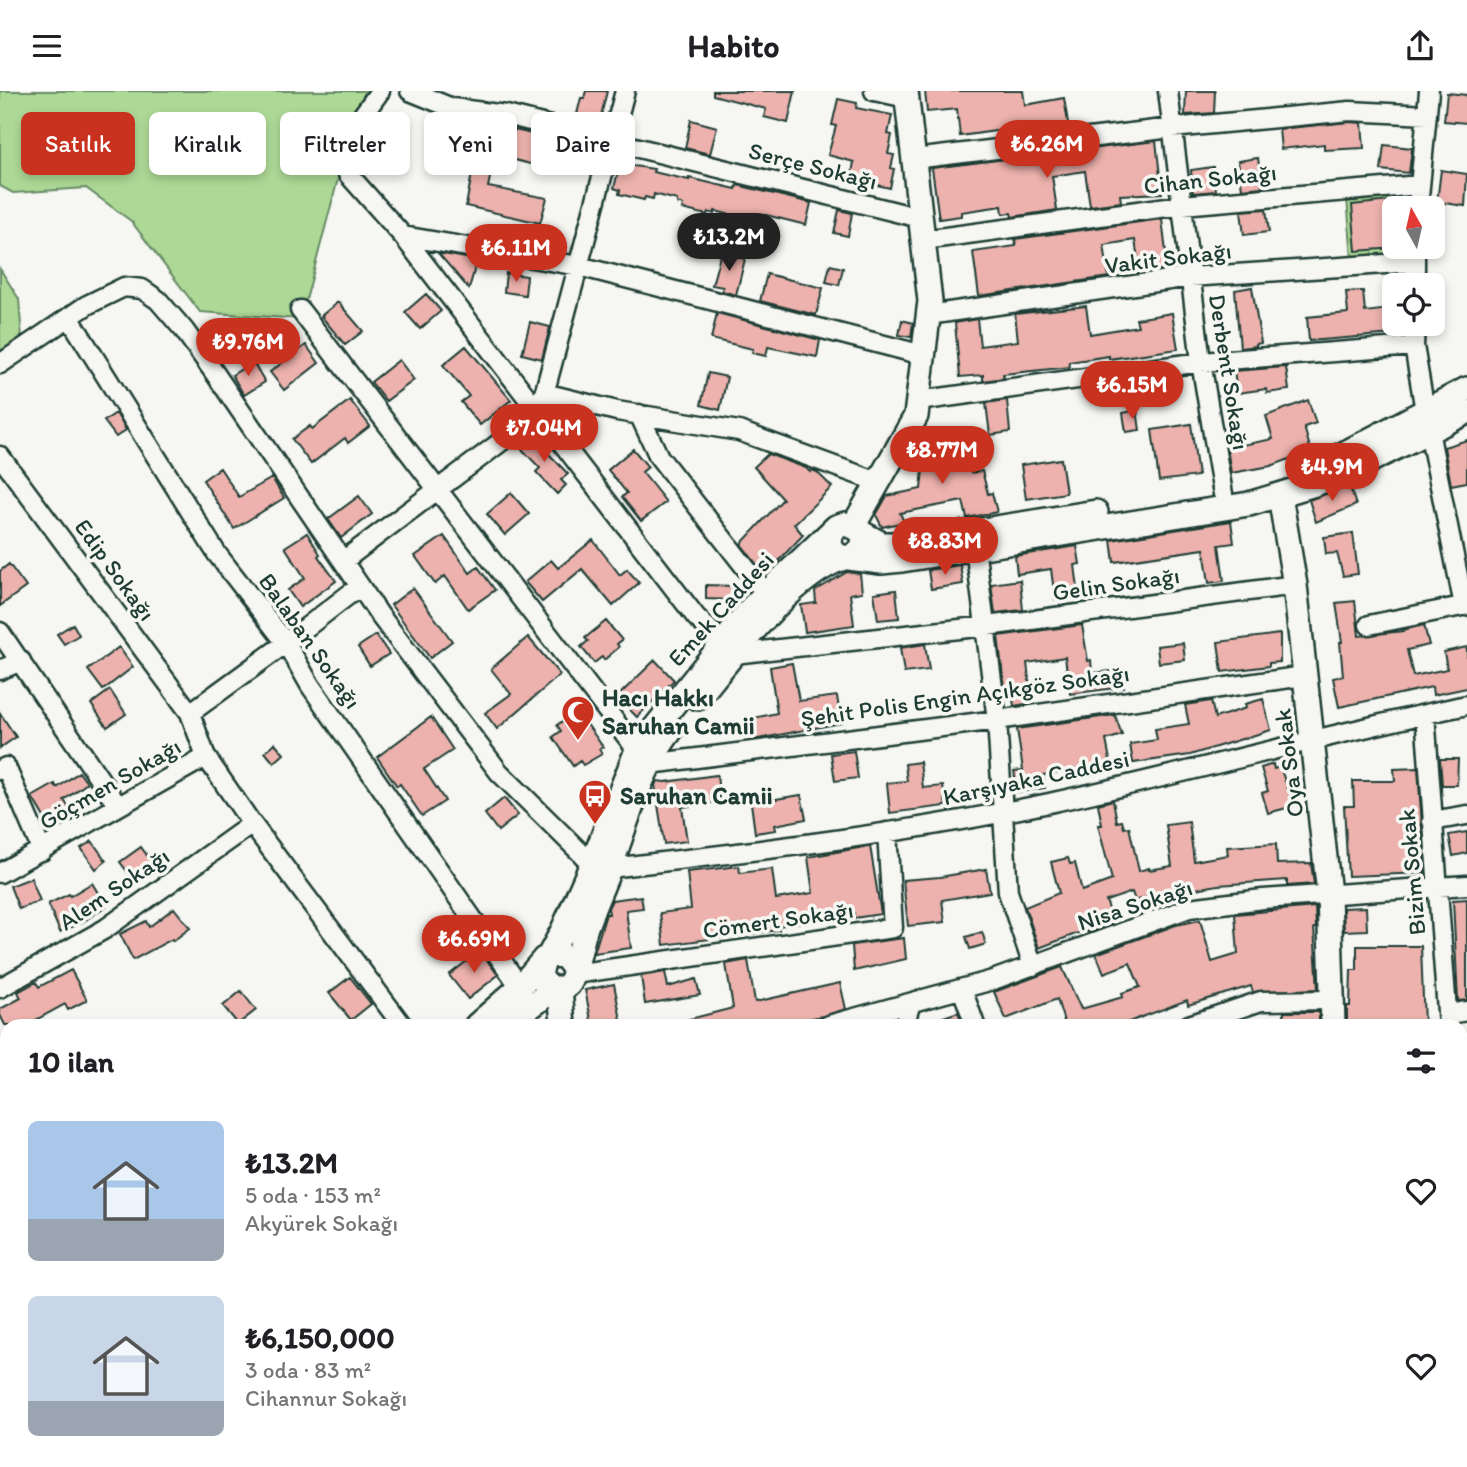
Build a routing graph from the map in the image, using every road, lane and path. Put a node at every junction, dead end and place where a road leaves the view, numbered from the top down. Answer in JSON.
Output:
{"nodes":[{"id":1,"x":380,"y":91,"type":"edge"},
{"id":2,"x":410,"y":91,"type":"edge"},
{"id":3,"x":625,"y":91,"type":"edge"},
{"id":4,"x":874,"y":91,"type":"edge"},
{"id":5,"x":1168,"y":91,"type":"edge"},
{"id":6,"x":1429,"y":91,"type":"edge"},
{"id":7,"x":906,"y":95,"type":"edge"},
{"id":8,"x":620,"y":112,"type":"edge"},
{"id":9,"x":1427,"y":114,"type":"junction"},
{"id":10,"x":531,"y":121,"type":"edge"},
{"id":11,"x":1172,"y":128,"type":"junction"},
{"id":12,"x":635,"y":148,"type":"edge"},
{"id":13,"x":914,"y":159,"type":"junction"},
{"id":14,"x":603,"y":175,"type":"edge"},
{"id":15,"x":1420,"y":185,"type":"junction"},
{"id":16,"x":1419,"y":196,"type":"edge"},
{"id":17,"x":1181,"y":205,"type":"junction"},
{"id":18,"x":922,"y":229,"type":"junction"},
{"id":19,"x":403,"y":236,"type":"junction"},
{"id":20,"x":1382,"y":257,"type":"edge"},
{"id":21,"x":579,"y":265,"type":"junction"},
{"id":22,"x":1191,"y":277,"type":"junction"},
{"id":23,"x":300,"y":310,"type":"dead end"},
{"id":24,"x":928,"y":315,"type":"junction"},
{"id":25,"x":69,"y":317,"type":"junction"},
{"id":26,"x":1414,"y":336,"type":"edge"},
{"id":27,"x":1414,"y":346,"type":"junction"},
{"id":28,"x":923,"y":355,"type":"junction"},
{"id":29,"x":1201,"y":362,"type":"junction"},
{"id":30,"x":0,"y":363,"type":"edge"},
{"id":31,"x":1467,"y":389,"type":"edge"},
{"id":32,"x":544,"y":393,"type":"junction"},
{"id":33,"x":918,"y":401,"type":"junction"},
{"id":34,"x":1467,"y":412,"type":"edge"},
{"id":35,"x":539,"y":413,"type":"junction"},
{"id":36,"x":639,"y":414,"type":"junction"},
{"id":37,"x":1427,"y":421,"type":"junction"},
{"id":38,"x":0,"y":456,"type":"edge"},
{"id":39,"x":878,"y":482,"type":"junction"},
{"id":40,"x":437,"y":491,"type":"junction"},
{"id":41,"x":1223,"y":494,"type":"junction"},
{"id":42,"x":1280,"y":496,"type":"junction"},
{"id":43,"x":850,"y":530,"type":"junction"},
{"id":44,"x":975,"y":548,"type":"junction"},
{"id":45,"x":846,"y":558,"type":"junction"},
{"id":46,"x":343,"y":561,"type":"junction"},
{"id":47,"x":1296,"y":585,"type":"junction"},
{"id":48,"x":360,"y":586,"type":"junction"},
{"id":49,"x":766,"y":594,"type":"junction"},
{"id":50,"x":1466,"y":606,"type":"edge"},
{"id":51,"x":1369,"y":625,"type":"dead end"},
{"id":52,"x":986,"y":626,"type":"junction"},
{"id":53,"x":0,"y":632,"type":"edge"},
{"id":54,"x":286,"y":643,"type":"junction"},
{"id":55,"x":728,"y":648,"type":"junction"},
{"id":56,"x":21,"y":661,"type":"junction"},
{"id":57,"x":0,"y":670,"type":"edge"},
{"id":58,"x":1304,"y":676,"type":"junction"},
{"id":59,"x":1467,"y":705,"type":"edge"},
{"id":60,"x":190,"y":713,"type":"junction"},
{"id":61,"x":1425,"y":714,"type":"junction"},
{"id":62,"x":998,"y":720,"type":"junction"},
{"id":63,"x":1313,"y":739,"type":"junction"},
{"id":64,"x":206,"y":757,"type":"junction"},
{"id":65,"x":644,"y":757,"type":"junction"},
{"id":66,"x":0,"y":770,"type":"edge"},
{"id":67,"x":118,"y":806,"type":"junction"},
{"id":68,"x":1002,"y":813,"type":"junction"},
{"id":69,"x":1467,"y":815,"type":"edge"},
{"id":70,"x":1432,"y":821,"type":"junction"},
{"id":71,"x":251,"y":824,"type":"junction"},
{"id":72,"x":887,"y":832,"type":"junction"},
{"id":73,"x":42,"y":851,"type":"junction"},
{"id":74,"x":601,"y":866,"type":"junction"},
{"id":75,"x":0,"y":873,"type":"edge"},
{"id":76,"x":1467,"y":885,"type":"edge"},
{"id":77,"x":1437,"y":887,"type":"junction"},
{"id":78,"x":1329,"y":894,"type":"junction"},
{"id":79,"x":547,"y":958,"type":"junction"},
{"id":80,"x":1033,"y":966,"type":"junction"},
{"id":81,"x":566,"y":980,"type":"junction"},
{"id":82,"x":520,"y":987,"type":"junction"},
{"id":83,"x":0,"y":988,"type":"edge"},
{"id":84,"x":962,"y":989,"type":"junction"},
{"id":85,"x":1332,"y":1000,"type":"junction"},
{"id":86,"x":911,"y":1003,"type":"junction"},
{"id":87,"x":1455,"y":1017,"type":"edge"},
{"id":88,"x":397,"y":1019,"type":"edge"},
{"id":89,"x":484,"y":1019,"type":"edge"},
{"id":90,"x":514,"y":1019,"type":"edge"},
{"id":91,"x":563,"y":1019,"type":"edge"},
{"id":92,"x":863,"y":1019,"type":"edge"},
{"id":93,"x":906,"y":1019,"type":"edge"},
{"id":94,"x":973,"y":1019,"type":"edge"},
{"id":95,"x":1207,"y":1019,"type":"edge"},
{"id":96,"x":1333,"y":1019,"type":"edge"}],
"edges":[{"from":1,"to":19,"type":"street"},
{"from":2,"to":10,"type":"street","name":"Serçe Sokağı"},
{"from":3,"to":8,"type":"street"},
{"from":4,"to":7,"type":"street"},
{"from":5,"to":11,"type":"street","name":"Derbent Sokağı"},
{"from":6,"to":9,"type":"street"},
{"from":7,"to":13,"type":"street","name":"Emek Caddesi"},
{"from":9,"to":11,"type":"street"},
{"from":9,"to":15,"type":"street"},
{"from":11,"to":13,"type":"street"},
{"from":11,"to":17,"type":"street","name":"Derbent Sokağı"},
{"from":12,"to":18,"type":"street","name":"Serçe Sokağı"},
{"from":13,"to":18,"type":"street","name":"Emek Caddesi"},
{"from":14,"to":21,"type":"street"},
{"from":15,"to":16,"type":"street"},
{"from":15,"to":17,"type":"street","name":"Cihan Sokağı"},
{"from":17,"to":18,"type":"street","name":"Cihan Sokağı"},
{"from":17,"to":22,"type":"street","name":"Derbent Sokağı"},
{"from":18,"to":24,"type":"street","name":"Emek Caddesi"},
{"from":19,"to":21,"type":"street"},
{"from":19,"to":35,"type":"street"},
{"from":20,"to":22,"type":"street","name":"Vakit Sokağı"},
{"from":21,"to":28,"type":"street"},
{"from":21,"to":32,"type":"street"},
{"from":22,"to":24,"type":"street","name":"Vakit Sokağı"},
{"from":22,"to":29,"type":"street","name":"Derbent Sokağı"},
{"from":23,"to":40,"type":"street"},
{"from":24,"to":28,"type":"street","name":"Emek Caddesi"},
{"from":25,"to":30,"type":"street"},
{"from":25,"to":46,"type":"street"},
{"from":25,"to":54,"type":"street","name":"Balaban Sokağı"},
{"from":26,"to":27,"type":"street"},
{"from":27,"to":29,"type":"street"},
{"from":27,"to":37,"type":"street"},
{"from":28,"to":33,"type":"street","name":"Emek Caddesi"},
{"from":29,"to":33,"type":"street"},
{"from":29,"to":41,"type":"street","name":"Derbent Sokağı"},
{"from":31,"to":37,"type":"street"},
{"from":32,"to":35,"type":"street"},
{"from":32,"to":36,"type":"street"},
{"from":33,"to":39,"type":"street","name":"Emek Caddesi"},
{"from":34,"to":37,"type":"street"},
{"from":35,"to":40,"type":"street"},
{"from":35,"to":55,"type":"street"},
{"from":36,"to":39,"type":"street"},
{"from":36,"to":49,"type":"street"},
{"from":37,"to":41,"type":"street"},
{"from":37,"to":42,"type":"street"},
{"from":37,"to":50,"type":"street"},
{"from":38,"to":60,"type":"street","name":"Edip Sokağı"},
{"from":39,"to":43,"type":"street","name":"Emek Caddesi"},
{"from":40,"to":46,"type":"street"},
{"from":40,"to":65,"type":"street"},
{"from":41,"to":43,"type":"street"},
{"from":42,"to":44,"type":"street"},
{"from":42,"to":47,"type":"street","name":"Oya Sokak"},
{"from":43,"to":45,"type":"street"},
{"from":43,"to":49,"type":"street","name":"Emek Caddesi"},
{"from":44,"to":45,"type":"street"},
{"from":44,"to":52,"type":"street"},
{"from":45,"to":55,"type":"street","name":"Emek Caddesi"},
{"from":46,"to":48,"type":"street"},
{"from":47,"to":52,"type":"street","name":"Gelin Sokağı"},
{"from":47,"to":58,"type":"street","name":"Oya Sokak"},
{"from":48,"to":54,"type":"street"},
{"from":48,"to":74,"type":"street"},
{"from":49,"to":55,"type":"street","name":"Emek Caddesi"},
{"from":50,"to":51,"type":"street"},
{"from":52,"to":55,"type":"street","name":"Gelin Sokağı"},
{"from":52,"to":62,"type":"street"},
{"from":53,"to":56,"type":"street"},
{"from":54,"to":60,"type":"street"},
{"from":54,"to":82,"type":"street","name":"Balaban Sokağı"},
{"from":55,"to":65,"type":"street","name":"Emek Caddesi"},
{"from":56,"to":57,"type":"street"},
{"from":56,"to":67,"type":"street"},
{"from":58,"to":62,"type":"street","name":"Şehit Polis Engin Açıkgöz Sokağı"},
{"from":58,"to":63,"type":"street","name":"Oya Sokak"},
{"from":59,"to":61,"type":"street","name":"Karşıyaka Caddesi"},
{"from":60,"to":64,"type":"street","name":"Edip Sokağı"},
{"from":61,"to":63,"type":"street","name":"Karşıyaka Caddesi"},
{"from":61,"to":70,"type":"street","name":"Bizim Sokak"},
{"from":62,"to":65,"type":"street","name":"Şehit Polis Engin Açıkgöz Sokağı"},
{"from":62,"to":68,"type":"street"},
{"from":63,"to":68,"type":"street","name":"Karşıyaka Caddesi"},
{"from":63,"to":78,"type":"street","name":"Oya Sokak"},
{"from":64,"to":67,"type":"street","name":"Göçmen Sokağı"},
{"from":64,"to":71,"type":"street","name":"Edip Sokağı"},
{"from":65,"to":74,"type":"street","name":"Emek Caddesi"},
{"from":66,"to":73,"type":"street"},
{"from":67,"to":73,"type":"street","name":"Göçmen Sokağı"},
{"from":68,"to":72,"type":"street","name":"Karşıyaka Caddesi"},
{"from":68,"to":80,"type":"street"},
{"from":69,"to":70,"type":"street"},
{"from":70,"to":77,"type":"street","name":"Bizim Sokak"},
{"from":71,"to":83,"type":"street","name":"Alem Sokağı"},
{"from":71,"to":88,"type":"street","name":"Edip Sokağı"},
{"from":72,"to":74,"type":"street","name":"Karşıyaka Caddesi"},
{"from":72,"to":81,"type":"street","name":"Cömert Sokağı"},
{"from":73,"to":75,"type":"street","name":"Göçmen Sokağı"},
{"from":74,"to":79,"type":"street","name":"Emek Caddesi"},
{"from":74,"to":81,"type":"street","name":"Emek Caddesi"},
{"from":76,"to":77,"type":"street","name":"Nisa Sokağı"},
{"from":77,"to":78,"type":"street","name":"Nisa Sokağı"},
{"from":77,"to":87,"type":"street","name":"Bizim Sokak"},
{"from":78,"to":80,"type":"street","name":"Nisa Sokağı"},
{"from":78,"to":85,"type":"street","name":"Oya Sokak"},
{"from":79,"to":81,"type":"street"},
{"from":79,"to":81,"type":"street"},
{"from":79,"to":82,"type":"street","name":"Emek Caddesi"},
{"from":80,"to":84,"type":"street","name":"Nisa Sokağı"},
{"from":81,"to":90,"type":"street"},
{"from":81,"to":91,"type":"street","name":"Emek Caddesi"},
{"from":82,"to":89,"type":"street","name":"Emek Caddesi"},
{"from":84,"to":86,"type":"street","name":"Nisa Sokağı"},
{"from":84,"to":94,"type":"street"},
{"from":85,"to":95,"type":"street"},
{"from":85,"to":96,"type":"street","name":"Oya Sokak"},
{"from":86,"to":92,"type":"street","name":"Nisa Sokağı"},
{"from":86,"to":93,"type":"street"}]}
